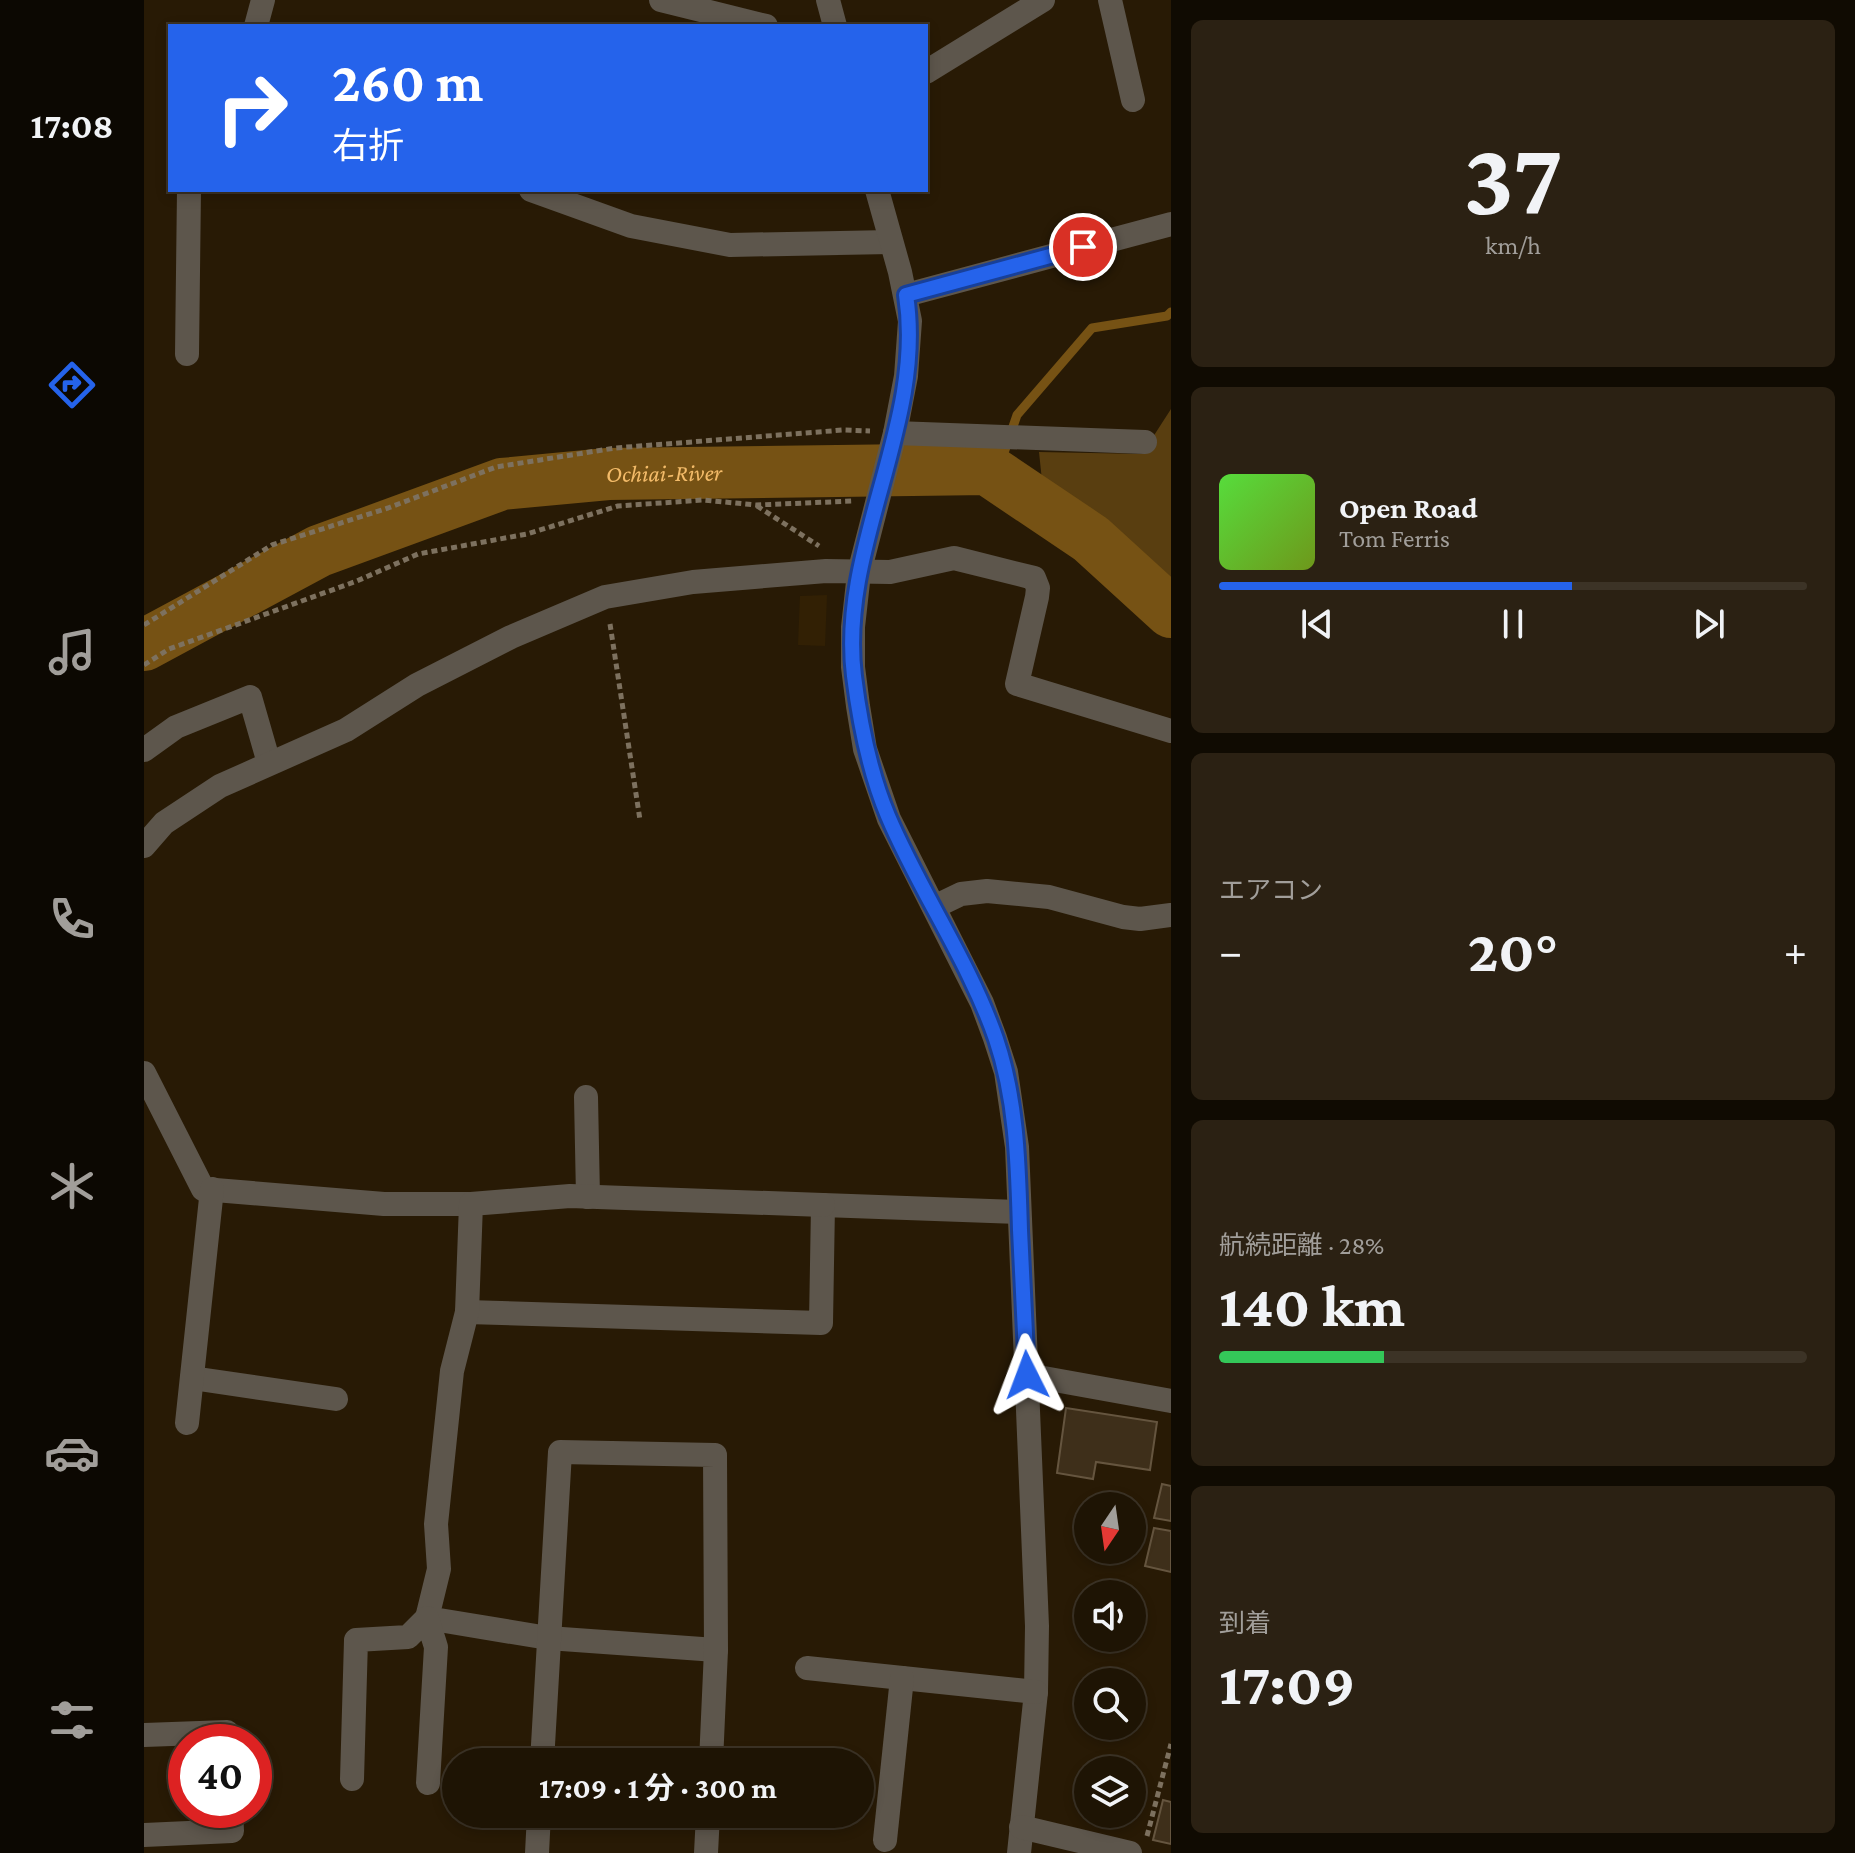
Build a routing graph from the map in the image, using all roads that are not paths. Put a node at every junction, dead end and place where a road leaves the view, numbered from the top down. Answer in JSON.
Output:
{"nodes":[{"id":1,"x":263,"y":0,"type":"edge"},
{"id":2,"x":661,"y":0,"type":"edge"},
{"id":3,"x":828,"y":0,"type":"edge"},
{"id":4,"x":1110,"y":0,"type":"edge"},
{"id":5,"x":1027,"y":3,"type":"edge"},
{"id":6,"x":257,"y":24,"type":"edge"},
{"id":7,"x":758,"y":24,"type":"edge"},
{"id":8,"x":834,"y":24,"type":"edge"},
{"id":9,"x":928,"y":71,"type":"edge"},
{"id":10,"x":1133,"y":100,"type":"dead end"},
{"id":11,"x":189,"y":192,"type":"edge"},
{"id":12,"x":537,"y":192,"type":"edge"},
{"id":13,"x":878,"y":192,"type":"edge"},
{"id":14,"x":1171,"y":224,"type":"edge"},
{"id":15,"x":891,"y":242,"type":"junction"},
{"id":16,"x":906,"y":295,"type":"junction"},
{"id":17,"x":187,"y":354,"type":"dead end"},
{"id":18,"x":894,"y":436,"type":"junction"},
{"id":19,"x":1145,"y":442,"type":"dead end"},
{"id":20,"x":859,"y":573,"type":"junction"},
{"id":21,"x":1171,"y":731,"type":"edge"},
{"id":22,"x":144,"y":750,"type":"edge"},
{"id":23,"x":269,"y":763,"type":"junction"},
{"id":24,"x":144,"y":846,"type":"edge"},
{"id":25,"x":934,"y":907,"type":"junction"},
{"id":26,"x":1171,"y":915,"type":"edge"},
{"id":27,"x":144,"y":1073,"type":"edge"},
{"id":28,"x":586,"y":1097,"type":"dead end"},
{"id":29,"x":212,"y":1189,"type":"junction"},
{"id":30,"x":588,"y":1197,"type":"junction"},
{"id":31,"x":471,"y":1204,"type":"junction"},
{"id":32,"x":823,"y":1205,"type":"junction"},
{"id":33,"x":1019,"y":1212,"type":"junction"},
{"id":34,"x":467,"y":1312,"type":"junction"},
{"id":35,"x":1027,"y":1375,"type":"junction"},
{"id":36,"x":192,"y":1378,"type":"junction"},
{"id":37,"x":336,"y":1399,"type":"dead end"},
{"id":38,"x":1171,"y":1401,"type":"edge"},
{"id":39,"x":187,"y":1423,"type":"dead end"},
{"id":40,"x":427,"y":1618,"type":"junction"},
{"id":41,"x":548,"y":1638,"type":"junction"},
{"id":42,"x":716,"y":1650,"type":"junction"},
{"id":43,"x":807,"y":1668,"type":"dead end"},
{"id":44,"x":902,"y":1678,"type":"junction"},
{"id":45,"x":1036,"y":1692,"type":"junction"},
{"id":46,"x":168,"y":1734,"type":"edge"},
{"id":47,"x":144,"y":1735,"type":"edge"},
{"id":48,"x":543,"y":1748,"type":"edge"},
{"id":49,"x":712,"y":1748,"type":"edge"},
{"id":50,"x":352,"y":1779,"type":"dead end"},
{"id":51,"x":428,"y":1783,"type":"dead end"},
{"id":52,"x":1021,"y":1827,"type":"junction"},
{"id":53,"x":232,"y":1828,"type":"edge"},
{"id":54,"x":538,"y":1828,"type":"edge"},
{"id":55,"x":707,"y":1828,"type":"edge"},
{"id":56,"x":144,"y":1835,"type":"edge"},
{"id":57,"x":885,"y":1840,"type":"dead end"},
{"id":58,"x":1138,"y":1846,"type":"edge"},
{"id":59,"x":537,"y":1853,"type":"edge"},
{"id":60,"x":706,"y":1853,"type":"edge"},
{"id":61,"x":1019,"y":1853,"type":"edge"}],
"edges":[{"from":1,"to":6,"type":"street"},
{"from":2,"to":7,"type":"street"},
{"from":3,"to":8,"type":"street"},
{"from":4,"to":10,"type":"street"},
{"from":5,"to":9,"type":"street"},
{"from":11,"to":17,"type":"street"},
{"from":12,"to":15,"type":"street"},
{"from":13,"to":15,"type":"street"},
{"from":14,"to":16,"type":"street"},
{"from":15,"to":16,"type":"street"},
{"from":16,"to":18,"type":"street"},
{"from":18,"to":19,"type":"street"},
{"from":18,"to":20,"type":"street"},
{"from":20,"to":21,"type":"street"},
{"from":20,"to":23,"type":"street"},
{"from":20,"to":25,"type":"street"},
{"from":22,"to":23,"type":"street"},
{"from":23,"to":24,"type":"street"},
{"from":25,"to":26,"type":"street"},
{"from":25,"to":33,"type":"street"},
{"from":27,"to":29,"type":"street"},
{"from":28,"to":30,"type":"street"},
{"from":29,"to":31,"type":"street"},
{"from":29,"to":36,"type":"street"},
{"from":30,"to":31,"type":"street"},
{"from":30,"to":32,"type":"street"},
{"from":31,"to":34,"type":"street"},
{"from":32,"to":33,"type":"street"},
{"from":32,"to":34,"type":"street"},
{"from":33,"to":35,"type":"street"},
{"from":34,"to":40,"type":"street"},
{"from":35,"to":38,"type":"street"},
{"from":35,"to":45,"type":"street"},
{"from":36,"to":37,"type":"street"},
{"from":36,"to":39,"type":"street"},
{"from":40,"to":41,"type":"street"},
{"from":40,"to":50,"type":"street"},
{"from":40,"to":51,"type":"street"},
{"from":41,"to":42,"type":"street"},
{"from":41,"to":42,"type":"street"},
{"from":41,"to":48,"type":"street"},
{"from":42,"to":49,"type":"street"},
{"from":43,"to":44,"type":"street"},
{"from":44,"to":45,"type":"street"},
{"from":44,"to":57,"type":"street"},
{"from":45,"to":52,"type":"street"},
{"from":46,"to":47,"type":"street"},
{"from":52,"to":58,"type":"street"},
{"from":52,"to":61,"type":"street"},
{"from":53,"to":56,"type":"street"},
{"from":54,"to":59,"type":"street"},
{"from":55,"to":60,"type":"street"}]}
